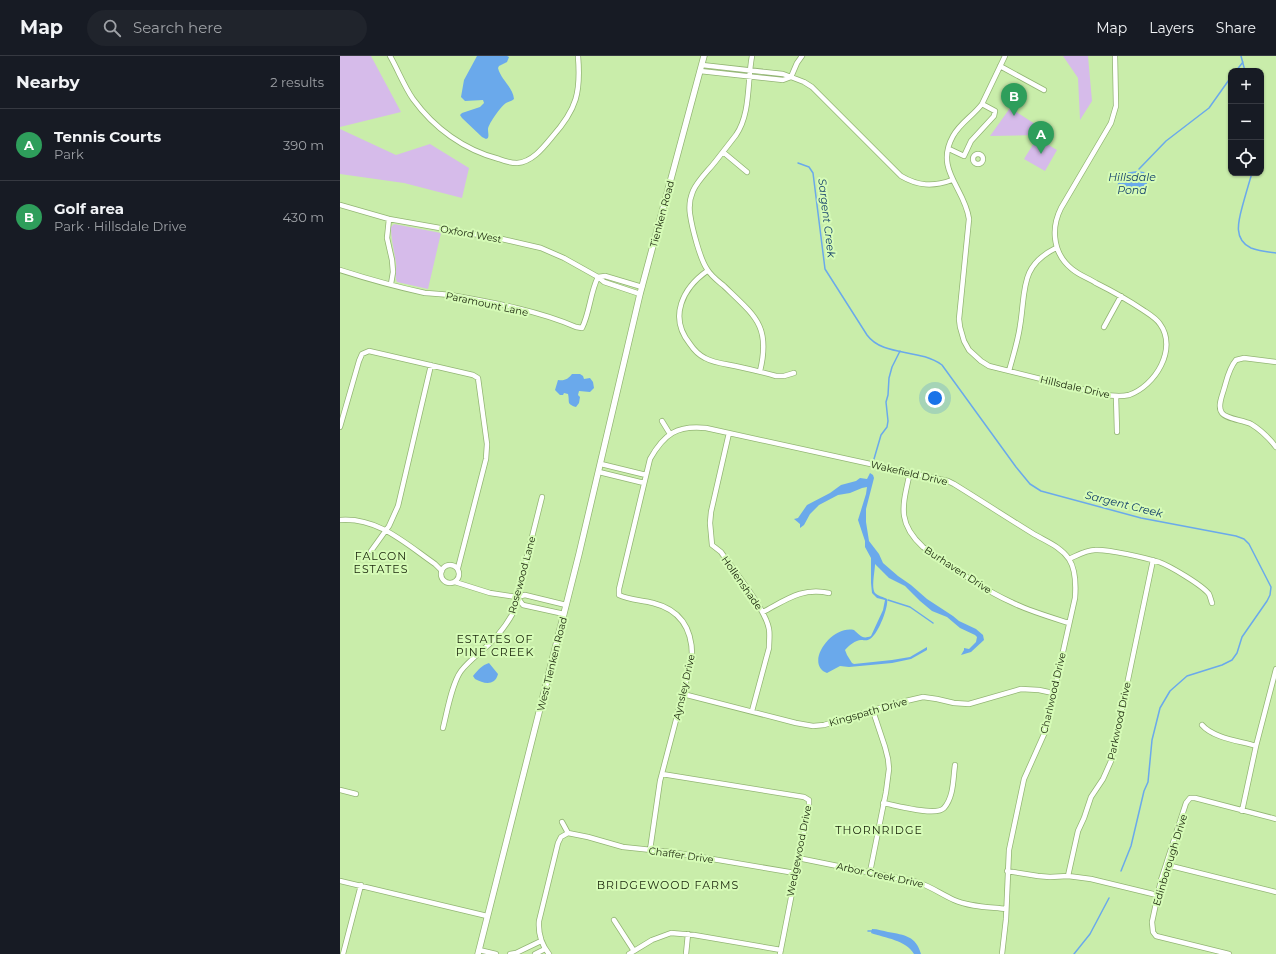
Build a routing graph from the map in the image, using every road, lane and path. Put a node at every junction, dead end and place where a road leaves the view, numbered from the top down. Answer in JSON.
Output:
{"nodes":[{"id":1,"x":390,"y":56,"type":"edge"},
{"id":2,"x":578,"y":56,"type":"edge"},
{"id":3,"x":704,"y":56,"type":"edge"},
{"id":4,"x":752,"y":56,"type":"edge"},
{"id":5,"x":802,"y":56,"type":"edge"},
{"id":6,"x":1005,"y":56,"type":"edge"},
{"id":7,"x":1115,"y":56,"type":"edge"},
{"id":8,"x":1000,"y":66,"type":"junction"},
{"id":9,"x":701,"y":68,"type":"junction"},
{"id":10,"x":750,"y":70,"type":"junction"},
{"id":11,"x":749,"y":76,"type":"junction"},
{"id":12,"x":791,"y":77,"type":"junction"},
{"id":13,"x":1044,"y":90,"type":"dead end"},
{"id":14,"x":982,"y":104,"type":"junction"},
{"id":15,"x":949,"y":149,"type":"junction"},
{"id":16,"x":723,"y":152,"type":"junction"},
{"id":17,"x":964,"y":156,"type":"junction"},
{"id":18,"x":973,"y":160,"type":"dead end"},
{"id":19,"x":747,"y":172,"type":"dead end"},
{"id":20,"x":952,"y":180,"type":"junction"},
{"id":21,"x":340,"y":204,"type":"edge"},
{"id":22,"x":390,"y":219,"type":"junction"},
{"id":23,"x":1056,"y":248,"type":"junction"},
{"id":24,"x":340,"y":270,"type":"edge"},
{"id":25,"x":707,"y":271,"type":"junction"},
{"id":26,"x":598,"y":277,"type":"junction"},
{"id":27,"x":391,"y":284,"type":"junction"},
{"id":28,"x":642,"y":287,"type":"junction"},
{"id":29,"x":640,"y":294,"type":"junction"},
{"id":30,"x":1121,"y":296,"type":"junction"},
{"id":31,"x":1104,"y":327,"type":"dead end"},
{"id":32,"x":1276,"y":362,"type":"edge"},
{"id":33,"x":431,"y":365,"type":"junction"},
{"id":34,"x":1009,"y":371,"type":"junction"},
{"id":35,"x":760,"y":372,"type":"junction"},
{"id":36,"x":622,"y":373,"type":"joint"},
{"id":37,"x":794,"y":374,"type":"dead end"},
{"id":38,"x":1116,"y":396,"type":"junction"},
{"id":39,"x":662,"y":421,"type":"dead end"},
{"id":40,"x":340,"y":427,"type":"edge"},
{"id":41,"x":1117,"y":432,"type":"dead end"},
{"id":42,"x":729,"y":433,"type":"junction"},
{"id":43,"x":670,"y":434,"type":"junction"},
{"id":44,"x":1276,"y":447,"type":"edge"},
{"id":45,"x":601,"y":464,"type":"junction"},
{"id":46,"x":599,"y":472,"type":"junction"},
{"id":47,"x":910,"y":472,"type":"junction"},
{"id":48,"x":646,"y":475,"type":"junction"},
{"id":49,"x":644,"y":483,"type":"junction"},
{"id":50,"x":542,"y":497,"type":"dead end"},
{"id":51,"x":340,"y":520,"type":"edge"},
{"id":52,"x":386,"y":530,"type":"junction"},
{"id":53,"x":372,"y":551,"type":"dead end"},
{"id":54,"x":1069,"y":559,"type":"junction"},
{"id":55,"x":459,"y":560,"type":"junction"},
{"id":56,"x":1153,"y":560,"type":"junction"},
{"id":57,"x":435,"y":564,"type":"junction"},
{"id":58,"x":452,"y":565,"type":"junction"},
{"id":59,"x":446,"y":566,"type":"junction"},
{"id":60,"x":458,"y":568,"type":"junction"},
{"id":61,"x":442,"y":571,"type":"junction"},
{"id":62,"x":459,"y":576,"type":"junction"},
{"id":63,"x":455,"y":582,"type":"junction"},
{"id":64,"x":467,"y":585,"type":"junction"},
{"id":65,"x":829,"y":593,"type":"dead end"},
{"id":66,"x":517,"y":597,"type":"junction"},
{"id":67,"x":1212,"y":603,"type":"dead end"},
{"id":68,"x":566,"y":605,"type":"junction"},
{"id":69,"x":763,"y":612,"type":"junction"},
{"id":70,"x":564,"y":614,"type":"junction"},
{"id":71,"x":1069,"y":622,"type":"junction"},
{"id":72,"x":1276,"y":669,"type":"edge"},
{"id":73,"x":1053,"y":693,"type":"junction"},
{"id":74,"x":683,"y":694,"type":"junction"},
{"id":75,"x":873,"y":710,"type":"junction"},
{"id":76,"x":752,"y":711,"type":"junction"},
{"id":77,"x":1202,"y":725,"type":"dead end"},
{"id":78,"x":443,"y":728,"type":"dead end"},
{"id":79,"x":1256,"y":746,"type":"junction"},
{"id":80,"x":955,"y":765,"type":"dead end"},
{"id":81,"x":662,"y":774,"type":"junction"},
{"id":82,"x":340,"y":790,"type":"edge"},
{"id":83,"x":356,"y":794,"type":"dead end"},
{"id":84,"x":883,"y":803,"type":"junction"},
{"id":85,"x":1242,"y":811,"type":"junction"},
{"id":86,"x":1276,"y":819,"type":"edge"},
{"id":87,"x":562,"y":822,"type":"dead end"},
{"id":88,"x":568,"y":834,"type":"junction"},
{"id":89,"x":650,"y":850,"type":"junction"},
{"id":90,"x":798,"y":858,"type":"junction"},
{"id":91,"x":1167,"y":865,"type":"junction"},
{"id":92,"x":1007,"y":871,"type":"junction"},
{"id":93,"x":870,"y":872,"type":"junction"},
{"id":94,"x":795,"y":873,"type":"junction"},
{"id":95,"x":1068,"y":876,"type":"junction"},
{"id":96,"x":340,"y":880,"type":"edge"},
{"id":97,"x":361,"y":885,"type":"junction"},
{"id":98,"x":1276,"y":892,"type":"edge"},
{"id":99,"x":1157,"y":895,"type":"junction"},
{"id":100,"x":1006,"y":909,"type":"junction"},
{"id":101,"x":487,"y":916,"type":"junction"},
{"id":102,"x":614,"y":920,"type":"dead end"},
{"id":103,"x":688,"y":934,"type":"junction"},
{"id":104,"x":543,"y":945,"type":"junction"},
{"id":105,"x":478,"y":952,"type":"edge"},
{"id":106,"x":631,"y":952,"type":"edge"},
{"id":107,"x":780,"y":952,"type":"edge"},
{"id":108,"x":343,"y":954,"type":"edge"},
{"id":109,"x":496,"y":954,"type":"edge"},
{"id":110,"x":510,"y":954,"type":"edge"},
{"id":111,"x":516,"y":954,"type":"edge"},
{"id":112,"x":535,"y":954,"type":"edge"},
{"id":113,"x":549,"y":954,"type":"edge"},
{"id":114,"x":686,"y":954,"type":"edge"},
{"id":115,"x":1002,"y":954,"type":"edge"},
{"id":116,"x":1229,"y":954,"type":"edge"}],
"edges":[{"from":1,"to":2,"type":"street"},
{"from":3,"to":9,"type":"street","name":"Tienken Road"},
{"from":4,"to":10,"type":"street"},
{"from":5,"to":12,"type":"street"},
{"from":6,"to":8,"type":"street","name":"Hillsdale Drive"},
{"from":7,"to":23,"type":"street"},
{"from":8,"to":13,"type":"street"},
{"from":8,"to":14,"type":"street","name":"Hillsdale Drive"},
{"from":9,"to":10,"type":"street"},
{"from":9,"to":11,"type":"street"},
{"from":9,"to":28,"type":"street","name":"Tienken Road"},
{"from":10,"to":11,"type":"street"},
{"from":10,"to":12,"type":"street"},
{"from":11,"to":12,"type":"street"},
{"from":11,"to":16,"type":"street"},
{"from":12,"to":20,"type":"street"},
{"from":14,"to":15,"type":"street","name":"Hillsdale Drive"},
{"from":14,"to":17,"type":"street"},
{"from":15,"to":17,"type":"street"},
{"from":15,"to":20,"type":"street","name":"Hillsdale Drive"},
{"from":16,"to":19,"type":"street"},
{"from":16,"to":25,"type":"street"},
{"from":17,"to":18,"type":"street"},
{"from":20,"to":34,"type":"street","name":"Hillsdale Drive"},
{"from":21,"to":22,"type":"street","name":"Oxford West"},
{"from":22,"to":26,"type":"street","name":"Oxford West"},
{"from":22,"to":27,"type":"street"},
{"from":23,"to":30,"type":"street","name":"Hillsdale Drive"},
{"from":23,"to":34,"type":"street"},
{"from":24,"to":27,"type":"street","name":"Paramount Lane"},
{"from":25,"to":35,"type":"street"},
{"from":25,"to":35,"type":"street"},
{"from":26,"to":27,"type":"street","name":"Paramount Lane"},
{"from":26,"to":28,"type":"street","name":"Oxford West"},
{"from":26,"to":29,"type":"street","name":"Oxford West"},
{"from":28,"to":29,"type":"street","name":"Tienken Road"},
{"from":29,"to":36,"type":"street","name":"Tienken Road"},
{"from":30,"to":31,"type":"street"},
{"from":30,"to":38,"type":"street","name":"Hillsdale Drive"},
{"from":32,"to":44,"type":"street"},
{"from":33,"to":40,"type":"street"},
{"from":33,"to":52,"type":"street"},
{"from":33,"to":55,"type":"street"},
{"from":34,"to":38,"type":"street","name":"Hillsdale Drive"},
{"from":35,"to":37,"type":"street"},
{"from":36,"to":45,"type":"street","name":"West Tienken Road"},
{"from":38,"to":41,"type":"street"},
{"from":39,"to":43,"type":"street"},
{"from":42,"to":43,"type":"street","name":"Wakefield Drive"},
{"from":42,"to":47,"type":"street","name":"Wakefield Drive"},
{"from":42,"to":69,"type":"street","name":"Hollenshade"},
{"from":43,"to":48,"type":"street","name":"Aynsley Drive"},
{"from":45,"to":46,"type":"street","name":"West Tienken Road"},
{"from":45,"to":48,"type":"street"},
{"from":46,"to":49,"type":"street"},
{"from":46,"to":68,"type":"street","name":"West Tienken Road"},
{"from":47,"to":54,"type":"street","name":"Wakefield Drive"},
{"from":47,"to":71,"type":"street","name":"Burhaven Drive"},
{"from":48,"to":49,"type":"street","name":"Aynsley Drive"},
{"from":49,"to":74,"type":"street","name":"Aynsley Drive"},
{"from":50,"to":66,"type":"street","name":"Rosewood Lane"},
{"from":51,"to":52,"type":"street"},
{"from":52,"to":53,"type":"street"},
{"from":52,"to":57,"type":"street"},
{"from":54,"to":56,"type":"street"},
{"from":54,"to":71,"type":"street","name":"Charlwood Drive"},
{"from":55,"to":58,"type":"street"},
{"from":55,"to":60,"type":"street"},
{"from":56,"to":67,"type":"street"},
{"from":56,"to":95,"type":"street","name":"Parkwood Drive"},
{"from":57,"to":59,"type":"street"},
{"from":57,"to":61,"type":"street"},
{"from":58,"to":59,"type":"street"},
{"from":58,"to":60,"type":"street"},
{"from":59,"to":61,"type":"street"},
{"from":60,"to":62,"type":"street"},
{"from":61,"to":63,"type":"street"},
{"from":62,"to":63,"type":"street"},
{"from":62,"to":64,"type":"street"},
{"from":63,"to":64,"type":"street"},
{"from":64,"to":66,"type":"street"},
{"from":65,"to":69,"type":"street"},
{"from":66,"to":68,"type":"street"},
{"from":66,"to":70,"type":"street"},
{"from":66,"to":78,"type":"street","name":"Rosewood Lane"},
{"from":68,"to":70,"type":"street","name":"West Tienken Road"},
{"from":69,"to":76,"type":"street","name":"Hollenshade"},
{"from":70,"to":101,"type":"street","name":"West Tienken Road"},
{"from":71,"to":73,"type":"street","name":"Charlwood Drive"},
{"from":72,"to":79,"type":"street"},
{"from":73,"to":75,"type":"street","name":"Kingspath Drive"},
{"from":73,"to":92,"type":"street","name":"Charlwood Drive"},
{"from":74,"to":76,"type":"street","name":"Kingspath Drive"},
{"from":74,"to":81,"type":"street","name":"Aynsley Drive"},
{"from":75,"to":76,"type":"street","name":"Kingspath Drive"},
{"from":75,"to":84,"type":"street"},
{"from":77,"to":79,"type":"street"},
{"from":79,"to":85,"type":"street"},
{"from":80,"to":84,"type":"street"},
{"from":81,"to":89,"type":"street","name":"Aynsley Drive"},
{"from":81,"to":90,"type":"street","name":"Wedgewood Drive"},
{"from":82,"to":83,"type":"street"},
{"from":84,"to":93,"type":"street"},
{"from":85,"to":86,"type":"street","name":"Edinborough Drive"},
{"from":85,"to":91,"type":"street","name":"Edinborough Drive"},
{"from":87,"to":88,"type":"street"},
{"from":88,"to":89,"type":"street","name":"Chaffer Drive"},
{"from":88,"to":104,"type":"street"},
{"from":89,"to":94,"type":"street","name":"Chaffer Drive"},
{"from":90,"to":93,"type":"street","name":"Arbor Creek Drive"},
{"from":90,"to":94,"type":"street","name":"Wedgewood Drive"},
{"from":91,"to":98,"type":"street"},
{"from":91,"to":99,"type":"street","name":"Edinborough Drive"},
{"from":92,"to":95,"type":"street"},
{"from":92,"to":100,"type":"street"},
{"from":93,"to":100,"type":"street","name":"Arbor Creek Drive"},
{"from":94,"to":107,"type":"street","name":"Wedgewood Drive"},
{"from":95,"to":99,"type":"street"},
{"from":96,"to":97,"type":"street"},
{"from":97,"to":101,"type":"street"},
{"from":97,"to":108,"type":"street"},
{"from":99,"to":116,"type":"street","name":"Edinborough Drive"},
{"from":100,"to":115,"type":"street"},
{"from":101,"to":105,"type":"street","name":"West Tienken Road"},
{"from":102,"to":106,"type":"street"},
{"from":103,"to":106,"type":"street"},
{"from":103,"to":107,"type":"street"},
{"from":103,"to":114,"type":"street"},
{"from":104,"to":111,"type":"street"},
{"from":104,"to":112,"type":"street"},
{"from":104,"to":113,"type":"street"},
{"from":105,"to":109,"type":"street"},
{"from":110,"to":111,"type":"street"}]}
